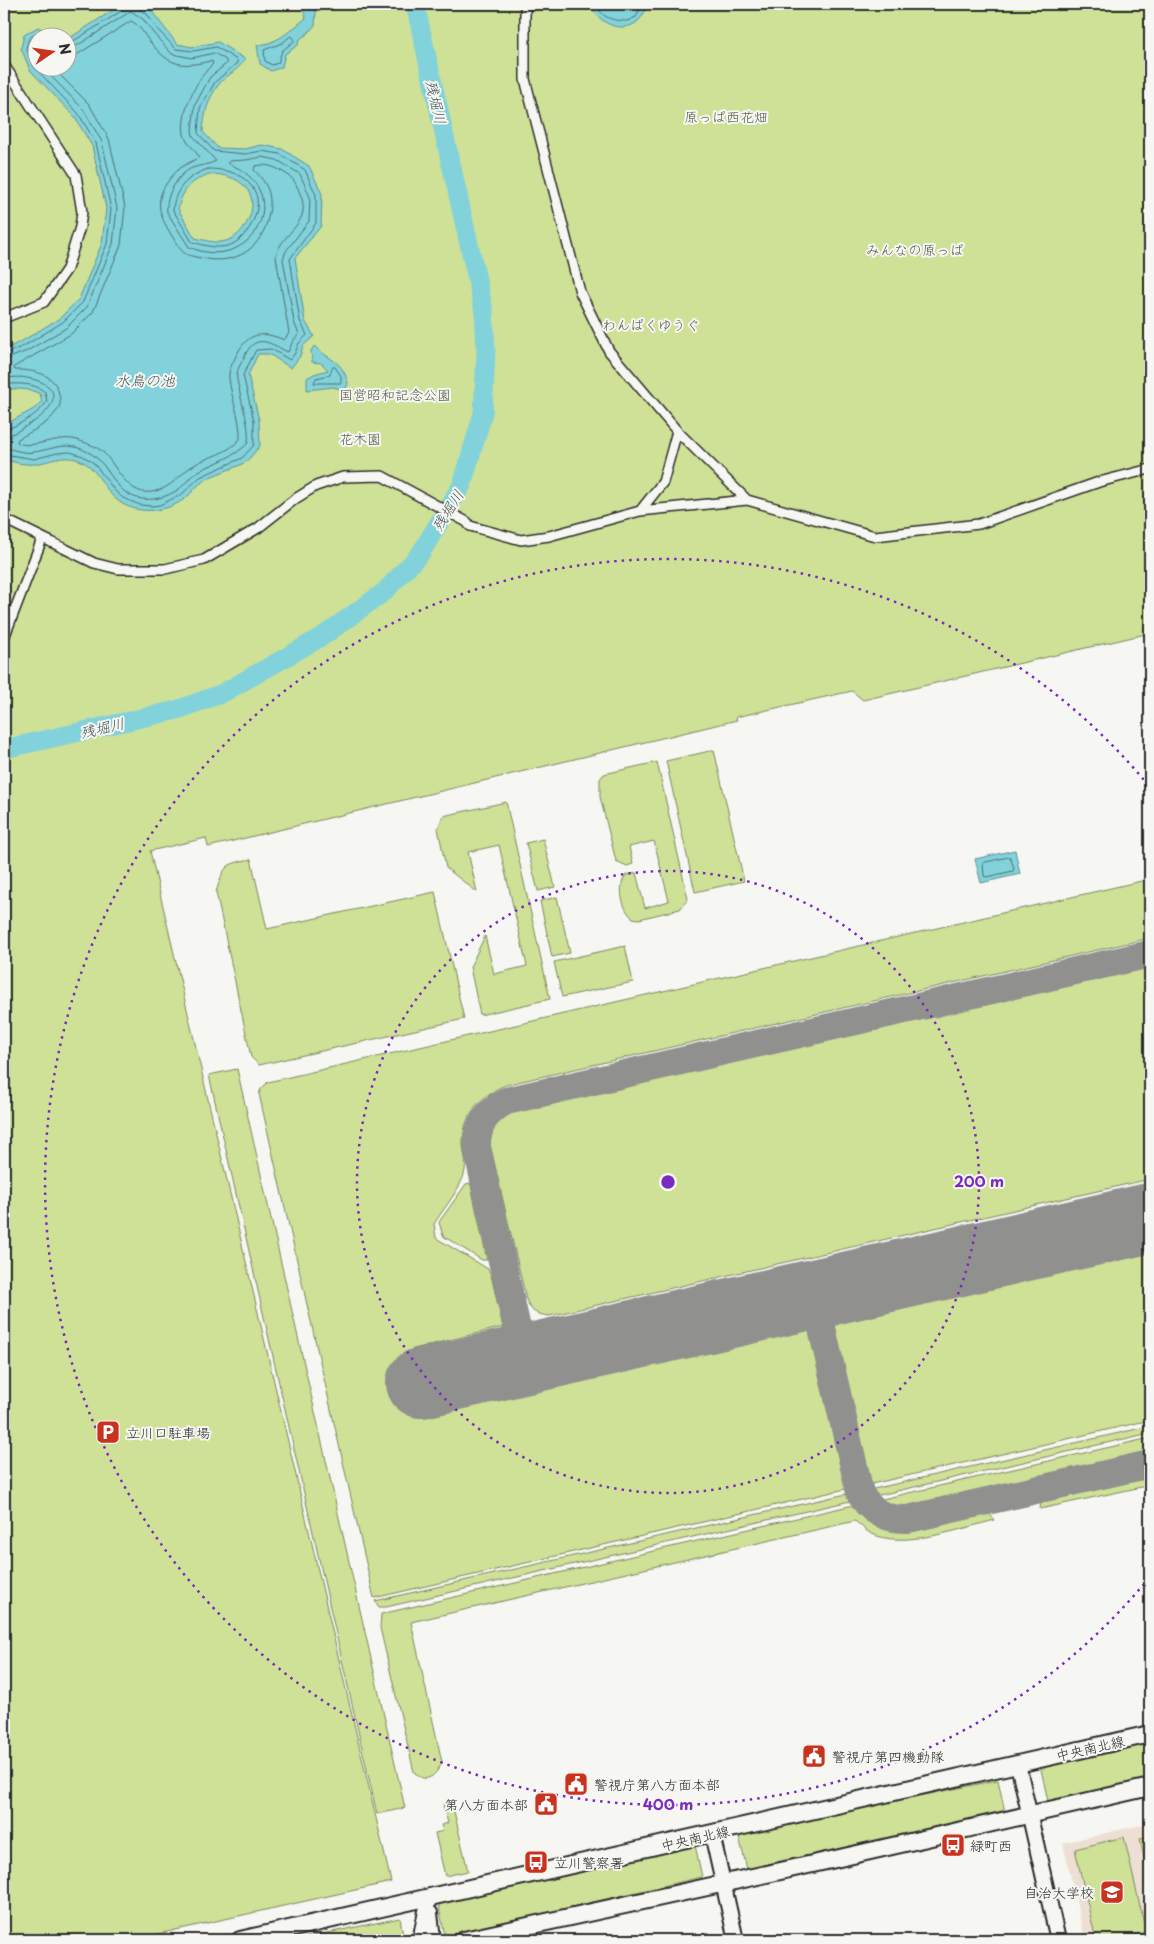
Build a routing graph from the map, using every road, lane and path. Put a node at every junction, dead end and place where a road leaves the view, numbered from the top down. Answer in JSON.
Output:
{"nodes":[{"id":1,"x":525,"y":4,"type":"edge"},
{"id":2,"x":4,"y":65,"type":"edge"},
{"id":3,"x":4,"y":318,"type":"edge"},
{"id":4,"x":677,"y":431,"type":"junction"},
{"id":5,"x":1150,"y":469,"type":"edge"},
{"id":6,"x":747,"y":500,"type":"junction"},
{"id":7,"x":640,"y":511,"type":"junction"},
{"id":8,"x":4,"y":519,"type":"edge"},
{"id":9,"x":42,"y":539,"type":"junction"},
{"id":10,"x":4,"y":638,"type":"edge"},
{"id":11,"x":1150,"y":1734,"type":"edge"},
{"id":12,"x":1018,"y":1764,"type":"junction"},
{"id":13,"x":1150,"y":1787,"type":"edge"},
{"id":14,"x":1030,"y":1815,"type":"junction"},
{"id":15,"x":712,"y":1834,"type":"junction"},
{"id":16,"x":723,"y":1884,"type":"junction"},
{"id":17,"x":429,"y":1897,"type":"junction"},
{"id":18,"x":240,"y":1940,"type":"edge"},
{"id":19,"x":420,"y":1940,"type":"edge"},
{"id":20,"x":433,"y":1940,"type":"edge"},
{"id":21,"x":464,"y":1940,"type":"edge"},
{"id":22,"x":736,"y":1940,"type":"edge"},
{"id":23,"x":1058,"y":1940,"type":"edge"}],
"edges":[{"from":1,"to":4,"type":"street"},
{"from":2,"to":3,"type":"street"},
{"from":4,"to":6,"type":"street"},
{"from":4,"to":7,"type":"street"},
{"from":5,"to":6,"type":"street"},
{"from":6,"to":7,"type":"street"},
{"from":7,"to":9,"type":"street"},
{"from":8,"to":9,"type":"street"},
{"from":9,"to":10,"type":"street"},
{"from":11,"to":12,"type":"main road","name":"中央南北線"},
{"from":12,"to":14,"type":"street"},
{"from":12,"to":15,"type":"main road","name":"中央南北線"},
{"from":13,"to":14,"type":"main road"},
{"from":14,"to":16,"type":"main road"},
{"from":14,"to":23,"type":"street"},
{"from":15,"to":16,"type":"street"},
{"from":15,"to":17,"type":"main road","name":"中央南北線"},
{"from":16,"to":21,"type":"main road"},
{"from":16,"to":22,"type":"street"},
{"from":17,"to":18,"type":"main road","name":"中央南北線"},
{"from":17,"to":19,"type":"street"},
{"from":17,"to":20,"type":"street"}]}
